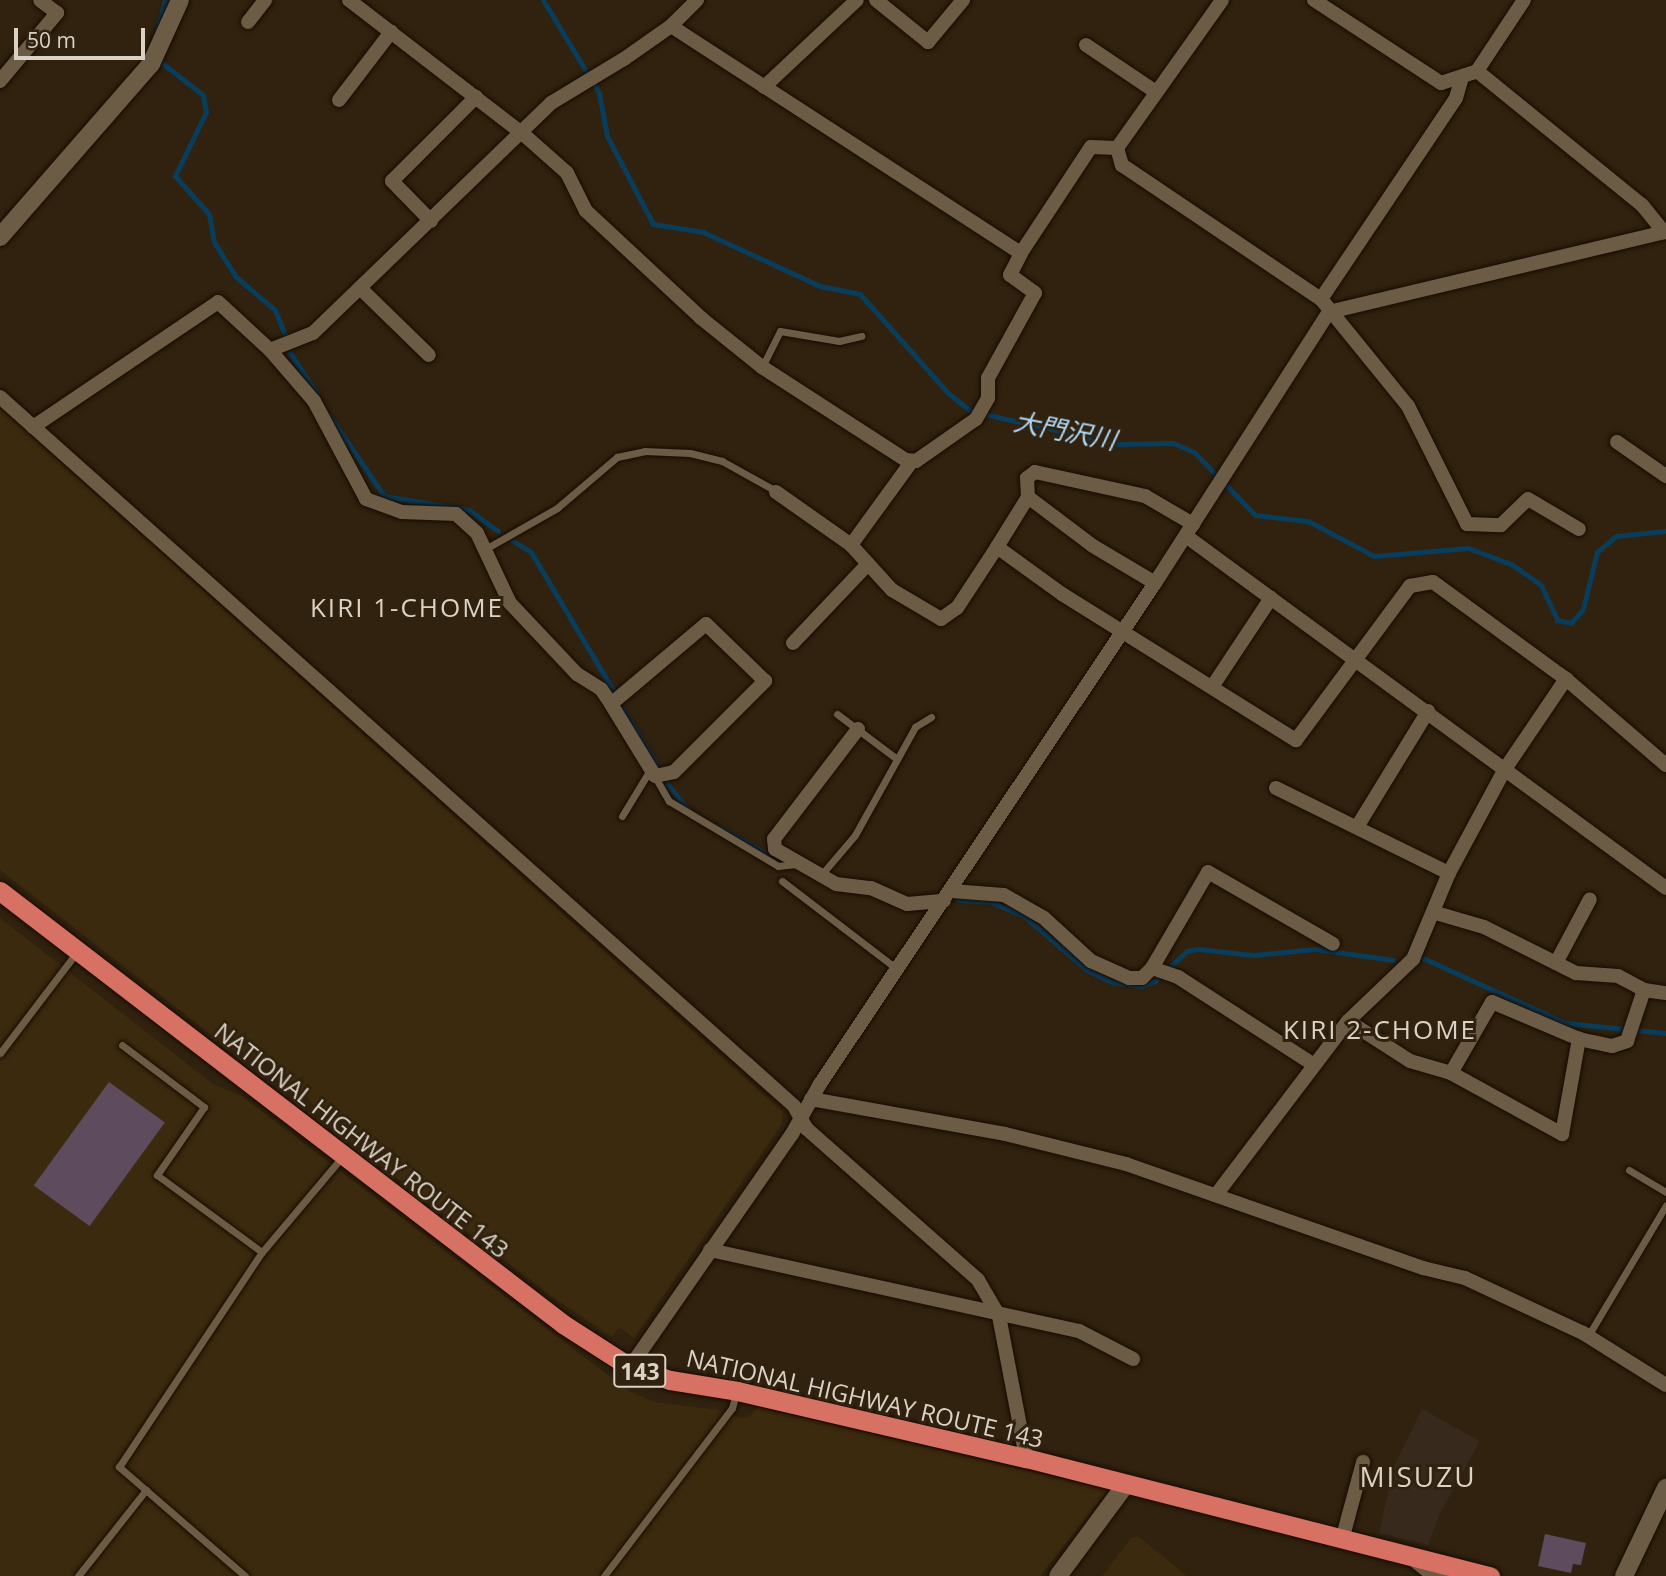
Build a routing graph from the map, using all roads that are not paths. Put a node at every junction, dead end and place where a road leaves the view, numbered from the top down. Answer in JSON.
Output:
{"nodes":[{"id":1,"x":40,"y":0,"type":"edge"},
{"id":2,"x":180,"y":0,"type":"edge"},
{"id":3,"x":265,"y":0,"type":"edge"},
{"id":4,"x":349,"y":0,"type":"edge"},
{"id":5,"x":697,"y":0,"type":"edge"},
{"id":6,"x":857,"y":0,"type":"edge"},
{"id":7,"x":876,"y":0,"type":"edge"},
{"id":8,"x":963,"y":0,"type":"edge"},
{"id":9,"x":1222,"y":0,"type":"edge"},
{"id":10,"x":1314,"y":0,"type":"edge"},
{"id":11,"x":1524,"y":0,"type":"edge"},
{"id":12,"x":248,"y":22,"type":"dead end"},
{"id":13,"x":671,"y":26,"type":"junction"},
{"id":14,"x":391,"y":32,"type":"junction"},
{"id":15,"x":1086,"y":44,"type":"dead end"},
{"id":16,"x":1477,"y":71,"type":"junction"},
{"id":17,"x":1461,"y":79,"type":"junction"},
{"id":18,"x":0,"y":81,"type":"edge"},
{"id":19,"x":764,"y":86,"type":"junction"},
{"id":20,"x":1156,"y":92,"type":"junction"},
{"id":21,"x":476,"y":97,"type":"junction"},
{"id":22,"x":339,"y":100,"type":"dead end"},
{"id":23,"x":522,"y":132,"type":"junction"},
{"id":24,"x":1117,"y":148,"type":"junction"},
{"id":25,"x":430,"y":221,"type":"junction"},
{"id":26,"x":1665,"y":233,"type":"edge"},
{"id":27,"x":0,"y":237,"type":"edge"},
{"id":28,"x":1021,"y":253,"type":"junction"},
{"id":29,"x":360,"y":288,"type":"junction"},
{"id":30,"x":1321,"y":299,"type":"junction"},
{"id":31,"x":1329,"y":312,"type":"junction"},
{"id":32,"x":861,"y":336,"type":"dead end"},
{"id":33,"x":270,"y":349,"type":"junction"},
{"id":34,"x":429,"y":355,"type":"dead end"},
{"id":35,"x":762,"y":367,"type":"junction"},
{"id":36,"x":0,"y":397,"type":"edge"},
{"id":37,"x":33,"y":427,"type":"junction"},
{"id":38,"x":1617,"y":442,"type":"dead end"},
{"id":39,"x":912,"y":461,"type":"junction"},
{"id":40,"x":1666,"y":476,"type":"edge"},
{"id":41,"x":776,"y":492,"type":"joint"},
{"id":42,"x":1028,"y":497,"type":"junction"},
{"id":43,"x":1579,"y":529,"type":"dead end"},
{"id":44,"x":1189,"y":530,"type":"junction"},
{"id":45,"x":851,"y":545,"type":"junction"},
{"id":46,"x":997,"y":547,"type":"junction"},
{"id":47,"x":487,"y":548,"type":"junction"},
{"id":48,"x":868,"y":564,"type":"junction"},
{"id":49,"x":1155,"y":583,"type":"junction"},
{"id":50,"x":1271,"y":598,"type":"junction"},
{"id":51,"x":1122,"y":631,"type":"junction"},
{"id":52,"x":793,"y":643,"type":"dead end"},
{"id":53,"x":1355,"y":658,"type":"junction"},
{"id":54,"x":1566,"y":679,"type":"junction"},
{"id":55,"x":1212,"y":687,"type":"junction"},
{"id":56,"x":611,"y":704,"type":"junction"},
{"id":57,"x":1428,"y":711,"type":"junction"},
{"id":58,"x":837,"y":714,"type":"dead end"},
{"id":59,"x":931,"y":717,"type":"dead end"},
{"id":60,"x":858,"y":729,"type":"junction"},
{"id":61,"x":897,"y":759,"type":"junction"},
{"id":62,"x":1666,"y":765,"type":"edge"},
{"id":63,"x":1505,"y":769,"type":"junction"},
{"id":64,"x":652,"y":773,"type":"junction"},
{"id":65,"x":1276,"y":788,"type":"dead end"},
{"id":66,"x":622,"y":816,"type":"dead end"},
{"id":67,"x":1357,"y":827,"type":"junction"},
{"id":68,"x":797,"y":863,"type":"junction"},
{"id":69,"x":1449,"y":873,"type":"junction"},
{"id":70,"x":819,"y":877,"type":"junction"},
{"id":71,"x":782,"y":881,"type":"dead end"},
{"id":72,"x":1666,"y":888,"type":"edge"},
{"id":73,"x":0,"y":891,"type":"edge"},
{"id":74,"x":948,"y":896,"type":"junction"},
{"id":75,"x":1590,"y":899,"type":"dead end"},
{"id":76,"x":1436,"y":913,"type":"junction"},
{"id":77,"x":1333,"y":944,"type":"dead end"},
{"id":78,"x":78,"y":951,"type":"junction"},
{"id":79,"x":1556,"y":963,"type":"junction"},
{"id":80,"x":898,"y":970,"type":"junction"},
{"id":81,"x":1159,"y":972,"type":"junction"},
{"id":82,"x":1644,"y":990,"type":"junction"},
{"id":83,"x":1666,"y":993,"type":"edge"},
{"id":84,"x":1348,"y":1021,"type":"junction"},
{"id":85,"x":1579,"y":1039,"type":"junction"},
{"id":86,"x":122,"y":1045,"type":"dead end"},
{"id":87,"x":0,"y":1053,"type":"edge"},
{"id":88,"x":1314,"y":1065,"type":"junction"},
{"id":89,"x":1451,"y":1073,"type":"junction"},
{"id":90,"x":811,"y":1099,"type":"junction"},
{"id":91,"x":801,"y":1116,"type":"junction"},
{"id":92,"x":343,"y":1155,"type":"junction"},
{"id":93,"x":1629,"y":1170,"type":"dead end"},
{"id":94,"x":1666,"y":1192,"type":"edge"},
{"id":95,"x":1216,"y":1195,"type":"junction"},
{"id":96,"x":1666,"y":1205,"type":"edge"},
{"id":97,"x":710,"y":1251,"type":"junction"},
{"id":98,"x":262,"y":1252,"type":"junction"},
{"id":99,"x":999,"y":1316,"type":"junction"},
{"id":100,"x":1588,"y":1336,"type":"junction"},
{"id":101,"x":1133,"y":1359,"type":"dead end"},
{"id":102,"x":631,"y":1367,"type":"junction"},
{"id":103,"x":1666,"y":1385,"type":"edge"},
{"id":104,"x":737,"y":1391,"type":"junction"},
{"id":105,"x":1026,"y":1458,"type":"junction"},
{"id":106,"x":1363,"y":1462,"type":"dead end"},
{"id":107,"x":1126,"y":1484,"type":"junction"},
{"id":108,"x":1666,"y":1488,"type":"edge"},
{"id":109,"x":146,"y":1490,"type":"junction"},
{"id":110,"x":1342,"y":1540,"type":"junction"},
{"id":111,"x":1418,"y":1560,"type":"junction"},
{"id":112,"x":78,"y":1576,"type":"edge"},
{"id":113,"x":245,"y":1576,"type":"edge"},
{"id":114,"x":604,"y":1576,"type":"edge"},
{"id":115,"x":1058,"y":1576,"type":"edge"},
{"id":116,"x":1438,"y":1576,"type":"edge"},
{"id":117,"x":1490,"y":1576,"type":"edge"},
{"id":118,"x":1623,"y":1576,"type":"edge"}],
"edges":[{"from":1,"to":18,"type":"street"},
{"from":2,"to":27,"type":"street"},
{"from":3,"to":12,"type":"street"},
{"from":4,"to":14,"type":"street"},
{"from":5,"to":13,"type":"street"},
{"from":6,"to":19,"type":"street"},
{"from":7,"to":8,"type":"street"},
{"from":9,"to":20,"type":"street"},
{"from":10,"to":17,"type":"street"},
{"from":11,"to":16,"type":"street"},
{"from":13,"to":19,"type":"street"},
{"from":13,"to":23,"type":"street"},
{"from":14,"to":21,"type":"street"},
{"from":14,"to":22,"type":"street"},
{"from":15,"to":20,"type":"street"},
{"from":16,"to":17,"type":"street"},
{"from":16,"to":26,"type":"street"},
{"from":17,"to":30,"type":"street"},
{"from":19,"to":28,"type":"street"},
{"from":20,"to":24,"type":"street"},
{"from":21,"to":23,"type":"street"},
{"from":21,"to":25,"type":"street"},
{"from":23,"to":25,"type":"street"},
{"from":23,"to":35,"type":"street"},
{"from":24,"to":28,"type":"street"},
{"from":24,"to":30,"type":"street"},
{"from":25,"to":29,"type":"street"},
{"from":26,"to":31,"type":"street"},
{"from":28,"to":39,"type":"street"},
{"from":29,"to":33,"type":"street"},
{"from":29,"to":34,"type":"street"},
{"from":30,"to":31,"type":"street"},
{"from":31,"to":43,"type":"street"},
{"from":31,"to":44,"type":"street"},
{"from":32,"to":35,"type":"lane"},
{"from":33,"to":37,"type":"street"},
{"from":33,"to":47,"type":"street"},
{"from":35,"to":39,"type":"street"},
{"from":36,"to":37,"type":"street"},
{"from":37,"to":91,"type":"street"},
{"from":38,"to":40,"type":"street"},
{"from":39,"to":45,"type":"street"},
{"from":41,"to":45,"type":"street"},
{"from":41,"to":47,"type":"lane"},
{"from":42,"to":44,"type":"street"},
{"from":42,"to":46,"type":"street"},
{"from":42,"to":49,"type":"street"},
{"from":44,"to":49,"type":"street"},
{"from":44,"to":50,"type":"street"},
{"from":45,"to":48,"type":"street"},
{"from":46,"to":48,"type":"street"},
{"from":46,"to":51,"type":"street"},
{"from":47,"to":56,"type":"street"},
{"from":48,"to":52,"type":"street"},
{"from":49,"to":51,"type":"street"},
{"from":50,"to":53,"type":"street"},
{"from":50,"to":55,"type":"street"},
{"from":51,"to":55,"type":"street"},
{"from":51,"to":74,"type":"street"},
{"from":53,"to":54,"type":"street"},
{"from":53,"to":55,"type":"street"},
{"from":53,"to":57,"type":"street"},
{"from":54,"to":62,"type":"street"},
{"from":54,"to":63,"type":"street"},
{"from":56,"to":64,"type":"street"},
{"from":56,"to":64,"type":"street"},
{"from":57,"to":63,"type":"street"},
{"from":57,"to":67,"type":"street"},
{"from":58,"to":60,"type":"lane"},
{"from":59,"to":61,"type":"lane"},
{"from":60,"to":61,"type":"lane"},
{"from":60,"to":68,"type":"street"},
{"from":61,"to":70,"type":"lane"},
{"from":63,"to":69,"type":"street"},
{"from":63,"to":72,"type":"street"},
{"from":64,"to":66,"type":"lane"},
{"from":64,"to":68,"type":"lane"},
{"from":65,"to":67,"type":"street"},
{"from":67,"to":69,"type":"street"},
{"from":68,"to":70,"type":"street"},
{"from":69,"to":76,"type":"street"},
{"from":70,"to":74,"type":"street"},
{"from":71,"to":80,"type":"lane"},
{"from":73,"to":78,"type":"highway","name":"NATIONAL HIGHWAY ROUTE 143","number":"143"},
{"from":74,"to":80,"type":"street"},
{"from":74,"to":81,"type":"street"},
{"from":75,"to":79,"type":"street"},
{"from":76,"to":79,"type":"street"},
{"from":76,"to":84,"type":"street"},
{"from":77,"to":81,"type":"street"},
{"from":78,"to":87,"type":"lane"},
{"from":78,"to":92,"type":"highway","name":"NATIONAL HIGHWAY ROUTE 143","number":"143"},
{"from":79,"to":82,"type":"street"},
{"from":80,"to":90,"type":"street"},
{"from":81,"to":88,"type":"street"},
{"from":82,"to":83,"type":"street"},
{"from":82,"to":85,"type":"street"},
{"from":84,"to":88,"type":"street"},
{"from":84,"to":89,"type":"street"},
{"from":85,"to":89,"type":"street"},
{"from":85,"to":89,"type":"street"},
{"from":86,"to":98,"type":"lane"},
{"from":88,"to":95,"type":"street"},
{"from":90,"to":91,"type":"street"},
{"from":90,"to":95,"type":"street"},
{"from":91,"to":97,"type":"street"},
{"from":91,"to":99,"type":"street"},
{"from":92,"to":98,"type":"lane"},
{"from":92,"to":102,"type":"highway","name":"NATIONAL HIGHWAY ROUTE 143","number":"143"},
{"from":93,"to":94,"type":"lane"},
{"from":95,"to":100,"type":"street"},
{"from":96,"to":100,"type":"lane"},
{"from":97,"to":99,"type":"street"},
{"from":97,"to":102,"type":"street"},
{"from":98,"to":109,"type":"lane"},
{"from":99,"to":101,"type":"street"},
{"from":99,"to":105,"type":"street"},
{"from":100,"to":103,"type":"street"},
{"from":102,"to":104,"type":"highway","name":"NATIONAL HIGHWAY ROUTE 143","number":"143"},
{"from":104,"to":105,"type":"highway","name":"NATIONAL HIGHWAY ROUTE 143","number":"143"},
{"from":104,"to":114,"type":"lane"},
{"from":105,"to":107,"type":"highway","name":"NATIONAL HIGHWAY ROUTE 143","number":"143"},
{"from":106,"to":110,"type":"street"},
{"from":107,"to":110,"type":"highway","name":"NATIONAL HIGHWAY ROUTE 143","number":"143"},
{"from":107,"to":115,"type":"street"},
{"from":108,"to":118,"type":"street"},
{"from":109,"to":112,"type":"lane"},
{"from":109,"to":113,"type":"lane"},
{"from":110,"to":111,"type":"highway","name":"NATIONAL HIGHWAY ROUTE 143","number":"143"},
{"from":111,"to":116,"type":"main road"},
{"from":111,"to":117,"type":"highway","name":"NATIONAL HIGHWAY ROUTE 143","number":"143"}]}
